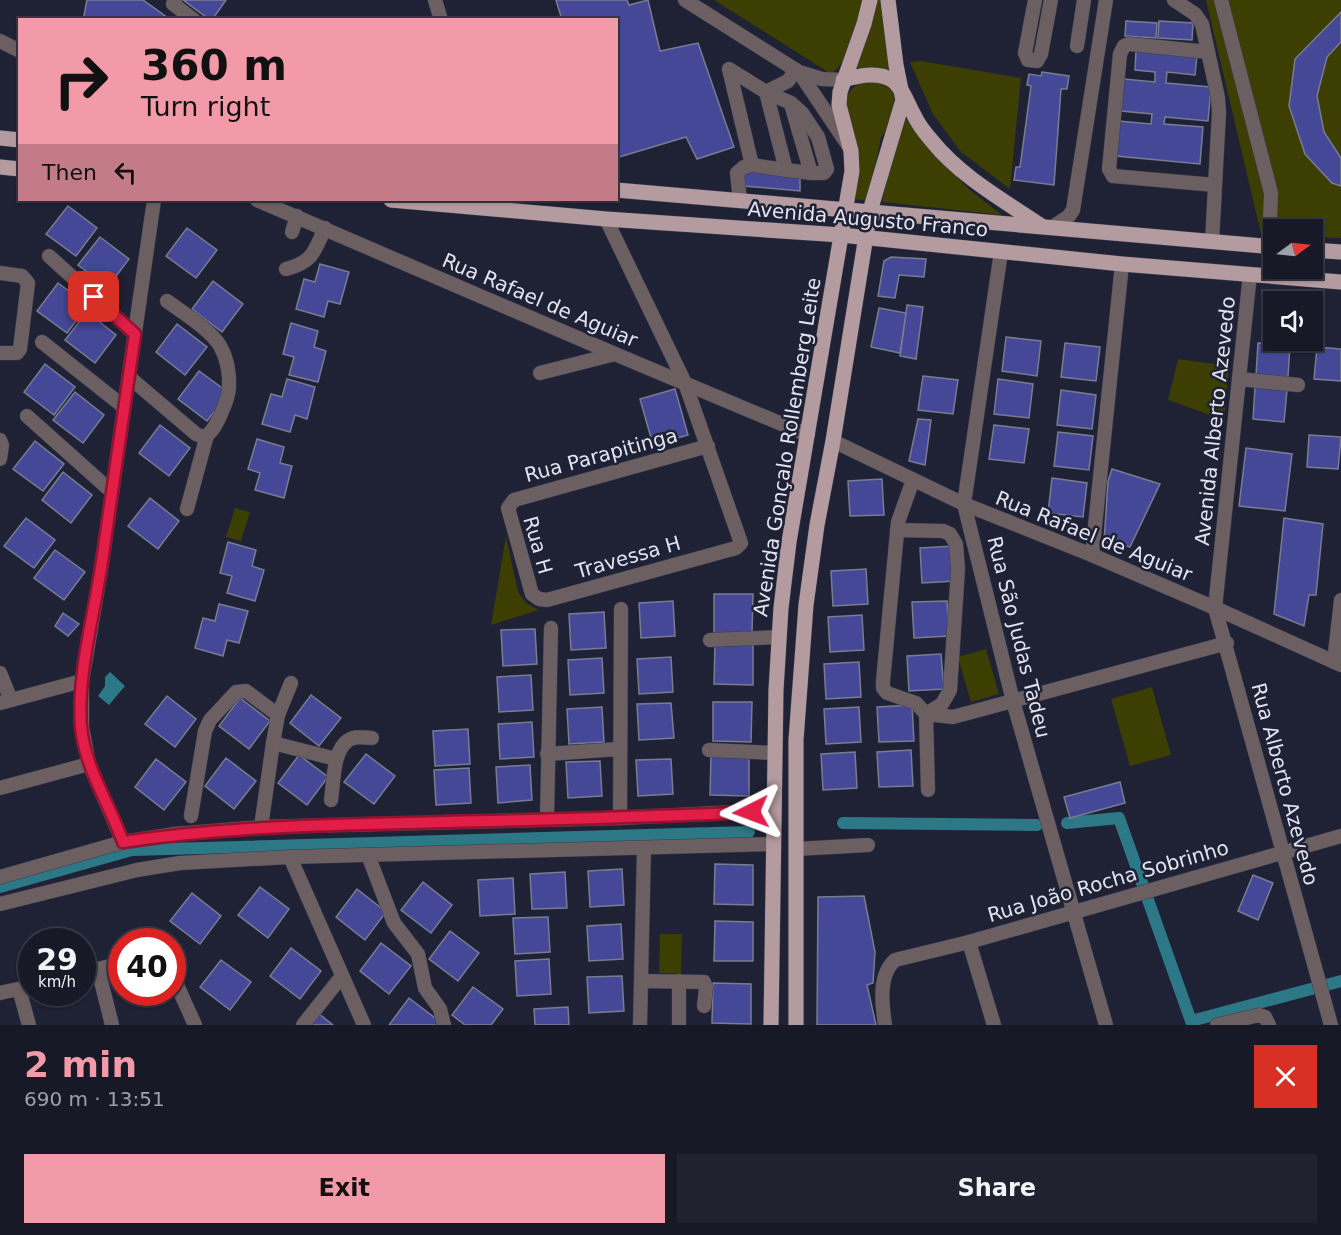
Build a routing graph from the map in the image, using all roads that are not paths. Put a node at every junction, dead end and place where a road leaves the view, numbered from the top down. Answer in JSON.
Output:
{"nodes":[{"id":1,"x":175,"y":0,"type":"edge"},
{"id":2,"x":435,"y":0,"type":"edge"},
{"id":3,"x":685,"y":0,"type":"edge"},
{"id":4,"x":870,"y":0,"type":"edge"},
{"id":5,"x":888,"y":0,"type":"edge"},
{"id":6,"x":1035,"y":0,"type":"edge"},
{"id":7,"x":1051,"y":0,"type":"edge"},
{"id":8,"x":1084,"y":0,"type":"edge"},
{"id":9,"x":1106,"y":0,"type":"edge"},
{"id":10,"x":1174,"y":0,"type":"edge"},
{"id":11,"x":1221,"y":0,"type":"edge"},
{"id":12,"x":191,"y":18,"type":"edge"},
{"id":13,"x":440,"y":18,"type":"edge"},
{"id":14,"x":1081,"y":20,"type":"junction"},
{"id":15,"x":1102,"y":26,"type":"junction"},
{"id":16,"x":0,"y":41,"type":"edge"},
{"id":17,"x":1077,"y":46,"type":"dead end"},
{"id":18,"x":18,"y":50,"type":"edge"},
{"id":19,"x":1208,"y":52,"type":"junction"},
{"id":20,"x":798,"y":71,"type":"junction"},
{"id":21,"x":843,"y":80,"type":"junction"},
{"id":22,"x":766,"y":92,"type":"junction"},
{"id":23,"x":902,"y":92,"type":"junction"},
{"id":24,"x":0,"y":138,"type":"edge"},
{"id":25,"x":18,"y":140,"type":"edge"},
{"id":26,"x":851,"y":151,"type":"junction"},
{"id":27,"x":752,"y":165,"type":"junction"},
{"id":28,"x":0,"y":167,"type":"edge"},
{"id":29,"x":18,"y":169,"type":"edge"},
{"id":30,"x":786,"y":170,"type":"junction"},
{"id":31,"x":1215,"y":185,"type":"junction"},
{"id":32,"x":618,"y":190,"type":"edge"},
{"id":33,"x":740,"y":200,"type":"junction"},
{"id":34,"x":154,"y":201,"type":"edge"},
{"id":35,"x":259,"y":201,"type":"edge"},
{"id":36,"x":402,"y":201,"type":"edge"},
{"id":37,"x":845,"y":210,"type":"junction"},
{"id":38,"x":870,"y":212,"type":"junction"},
{"id":39,"x":301,"y":218,"type":"junction"},
{"id":40,"x":606,"y":219,"type":"junction"},
{"id":41,"x":1271,"y":219,"type":"edge"},
{"id":42,"x":1048,"y":226,"type":"junction"},
{"id":43,"x":325,"y":228,"type":"junction"},
{"id":44,"x":297,"y":233,"type":"dead end"},
{"id":45,"x":841,"y":235,"type":"junction"},
{"id":46,"x":866,"y":238,"type":"junction"},
{"id":47,"x":1212,"y":242,"type":"junction"},
{"id":48,"x":1263,"y":246,"type":"edge"},
{"id":49,"x":1323,"y":251,"type":"edge"},
{"id":50,"x":1001,"y":252,"type":"junction"},
{"id":51,"x":1341,"y":252,"type":"edge"},
{"id":52,"x":49,"y":256,"type":"dead end"},
{"id":53,"x":1122,"y":264,"type":"junction"},
{"id":54,"x":286,"y":269,"type":"dead end"},
{"id":55,"x":0,"y":273,"type":"edge"},
{"id":56,"x":1250,"y":274,"type":"junction"},
{"id":57,"x":1341,"y":282,"type":"edge"},
{"id":58,"x":167,"y":301,"type":"dead end"},
{"id":59,"x":135,"y":334,"type":"junction"},
{"id":60,"x":42,"y":342,"type":"dead end"},
{"id":61,"x":0,"y":353,"type":"edge"},
{"id":62,"x":615,"y":354,"type":"junction"},
{"id":63,"x":540,"y":374,"type":"dead end"},
{"id":64,"x":129,"y":376,"type":"junction"},
{"id":65,"x":1239,"y":379,"type":"junction"},
{"id":66,"x":685,"y":383,"type":"junction"},
{"id":67,"x":1298,"y":385,"type":"dead end"},
{"id":68,"x":124,"y":407,"type":"junction"},
{"id":69,"x":27,"y":416,"type":"dead end"},
{"id":70,"x":207,"y":435,"type":"junction"},
{"id":71,"x":808,"y":435,"type":"junction"},
{"id":72,"x":833,"y":441,"type":"junction"},
{"id":73,"x":708,"y":446,"type":"junction"},
{"id":74,"x":913,"y":480,"type":"junction"},
{"id":75,"x":112,"y":492,"type":"junction"},
{"id":76,"x":964,"y":504,"type":"junction"},
{"id":77,"x":508,"y":508,"type":"joint"},
{"id":78,"x":187,"y":509,"type":"dead end"},
{"id":79,"x":897,"y":530,"type":"junction"},
{"id":80,"x":1092,"y":555,"type":"junction"},
{"id":81,"x":532,"y":594,"type":"joint"},
{"id":82,"x":1341,"y":600,"type":"edge"},
{"id":83,"x":1215,"y":608,"type":"junction"},
{"id":84,"x":621,"y":609,"type":"dead end"},
{"id":85,"x":551,"y":628,"type":"dead end"},
{"id":86,"x":779,"y":637,"type":"junction"},
{"id":87,"x":710,"y":640,"type":"dead end"},
{"id":88,"x":1227,"y":643,"type":"junction"},
{"id":89,"x":1338,"y":664,"type":"edge"},
{"id":90,"x":0,"y":673,"type":"edge"},
{"id":91,"x":82,"y":681,"type":"junction"},
{"id":92,"x":291,"y":683,"type":"dead end"},
{"id":93,"x":776,"y":690,"type":"junction"},
{"id":94,"x":6,"y":701,"type":"edge"},
{"id":95,"x":1013,"y":701,"type":"junction"},
{"id":96,"x":926,"y":714,"type":"junction"},
{"id":97,"x":278,"y":715,"type":"junction"},
{"id":98,"x":372,"y":738,"type":"dead end"},
{"id":99,"x":796,"y":740,"type":"junction"},
{"id":100,"x":273,"y":743,"type":"junction"},
{"id":101,"x":619,"y":749,"type":"junction"},
{"id":102,"x":709,"y":750,"type":"dead end"},
{"id":103,"x":774,"y":753,"type":"junction"},
{"id":104,"x":547,"y":754,"type":"junction"},
{"id":105,"x":336,"y":759,"type":"junction"},
{"id":106,"x":89,"y":764,"type":"junction"},
{"id":107,"x":0,"y":788,"type":"edge"},
{"id":108,"x":928,"y":790,"type":"dead end"},
{"id":109,"x":331,"y":800,"type":"dead end"},
{"id":110,"x":773,"y":810,"type":"junction"},
{"id":111,"x":191,"y":816,"type":"dead end"},
{"id":112,"x":620,"y":818,"type":"junction"},
{"id":113,"x":547,"y":819,"type":"junction"},
{"id":114,"x":261,"y":827,"type":"junction"},
{"id":115,"x":1341,"y":836,"type":"edge"},
{"id":116,"x":123,"y":842,"type":"junction"},
{"id":117,"x":773,"y":844,"type":"junction"},
{"id":118,"x":868,"y":846,"type":"dead end"},
{"id":119,"x":644,"y":849,"type":"junction"},
{"id":120,"x":796,"y":849,"type":"junction"},
{"id":121,"x":1283,"y":851,"type":"junction"},
{"id":122,"x":368,"y":855,"type":"junction"},
{"id":123,"x":290,"y":857,"type":"junction"},
{"id":124,"x":0,"y":877,"type":"edge"},
{"id":125,"x":0,"y":904,"type":"edge"},
{"id":126,"x":1075,"y":912,"type":"junction"},
{"id":127,"x":969,"y":942,"type":"junction"},
{"id":128,"x":108,"y":966,"type":"edge"},
{"id":129,"x":98,"y":969,"type":"joint"},
{"id":130,"x":342,"y":976,"type":"junction"},
{"id":131,"x":641,"y":981,"type":"junction"},
{"id":132,"x":679,"y":981,"type":"junction"},
{"id":133,"x":18,"y":990,"type":"edge"},
{"id":134,"x":0,"y":993,"type":"edge"},
{"id":135,"x":186,"y":1005,"type":"edge"},
{"id":136,"x":27,"y":1006,"type":"edge"},
{"id":137,"x":704,"y":1006,"type":"dead end"},
{"id":138,"x":28,"y":1025,"type":"edge"},
{"id":139,"x":112,"y":1025,"type":"edge"},
{"id":140,"x":195,"y":1025,"type":"edge"},
{"id":141,"x":303,"y":1025,"type":"edge"},
{"id":142,"x":364,"y":1025,"type":"edge"},
{"id":143,"x":444,"y":1025,"type":"edge"},
{"id":144,"x":640,"y":1025,"type":"edge"},
{"id":145,"x":679,"y":1025,"type":"edge"},
{"id":146,"x":771,"y":1025,"type":"edge"},
{"id":147,"x":796,"y":1025,"type":"edge"},
{"id":148,"x":885,"y":1025,"type":"edge"},
{"id":149,"x":994,"y":1025,"type":"edge"},
{"id":150,"x":1106,"y":1025,"type":"edge"},
{"id":151,"x":1216,"y":1025,"type":"edge"},
{"id":152,"x":1269,"y":1025,"type":"edge"},
{"id":153,"x":1331,"y":1025,"type":"edge"}],
"edges":[{"from":1,"to":12,"type":"street"},
{"from":2,"to":13,"type":"street"},
{"from":3,"to":20,"type":"street"},
{"from":4,"to":21,"type":"main road","name":"Avenida Gonçalo Rollemberg Leite"},
{"from":5,"to":23,"type":"main road"},
{"from":6,"to":7,"type":"street"},
{"from":8,"to":14,"type":"street"},
{"from":9,"to":15,"type":"street"},
{"from":10,"to":19,"type":"street"},
{"from":11,"to":41,"type":"street"},
{"from":14,"to":15,"type":"street"},
{"from":14,"to":17,"type":"street"},
{"from":15,"to":42,"type":"street"},
{"from":16,"to":18,"type":"street"},
{"from":19,"to":31,"type":"street"},
{"from":19,"to":31,"type":"street"},
{"from":20,"to":21,"type":"street"},
{"from":20,"to":22,"type":"street"},
{"from":20,"to":26,"type":"street"},
{"from":21,"to":23,"type":"main road"},
{"from":21,"to":26,"type":"main road","name":"Avenida Gonçalo Rollemberg Leite"},
{"from":22,"to":27,"type":"street"},
{"from":22,"to":30,"type":"street"},
{"from":22,"to":30,"type":"street"},
{"from":23,"to":38,"type":"main road"},
{"from":23,"to":42,"type":"main road"},
{"from":24,"to":25,"type":"main road"},
{"from":26,"to":37,"type":"main road","name":"Avenida Gonçalo Rollemberg Leite"},
{"from":27,"to":30,"type":"street"},
{"from":27,"to":33,"type":"street"},
{"from":28,"to":29,"type":"main road"},
{"from":31,"to":47,"type":"street"},
{"from":32,"to":33,"type":"main road","name":"Avenida Augusto Franco"},
{"from":33,"to":37,"type":"main road","name":"Avenida Augusto Franco"},
{"from":34,"to":59,"type":"street"},
{"from":35,"to":39,"type":"street","name":"Rua Rafael de Aguiar"},
{"from":36,"to":40,"type":"main road","name":"Avenida Augusto Franco"},
{"from":37,"to":38,"type":"main road","name":"Avenida Augusto Franco"},
{"from":37,"to":45,"type":"main road","name":"Avenida Gonçalo Rollemberg Leite"},
{"from":38,"to":42,"type":"main road","name":"Avenida Augusto Franco"},
{"from":38,"to":46,"type":"main road"},
{"from":39,"to":43,"type":"street","name":"Rua Rafael de Aguiar"},
{"from":39,"to":44,"type":"street"},
{"from":40,"to":45,"type":"main road","name":"Avenida Augusto Franco"},
{"from":40,"to":66,"type":"street"},
{"from":42,"to":47,"type":"main road","name":"Avenida Augusto Franco"},
{"from":43,"to":54,"type":"street"},
{"from":43,"to":62,"type":"street","name":"Rua Rafael de Aguiar"},
{"from":45,"to":46,"type":"main road","name":"Avenida Augusto Franco"},
{"from":45,"to":71,"type":"main road","name":"Avenida Gonçalo Rollemberg Leite"},
{"from":46,"to":50,"type":"main road","name":"Avenida Augusto Franco"},
{"from":46,"to":72,"type":"main road"},
{"from":47,"to":48,"type":"main road","name":"Avenida Augusto Franco"},
{"from":49,"to":51,"type":"main road"},
{"from":50,"to":53,"type":"main road","name":"Avenida Augusto Franco"},
{"from":50,"to":76,"type":"street","name":"Rua São Judas Tadeu"},
{"from":52,"to":59,"type":"street"},
{"from":53,"to":56,"type":"main road","name":"Avenida Augusto Franco"},
{"from":53,"to":80,"type":"street"},
{"from":55,"to":61,"type":"street"},
{"from":56,"to":57,"type":"main road","name":"Avenida Augusto Franco"},
{"from":56,"to":65,"type":"street","name":"Avenida Alberto Azevedo"},
{"from":58,"to":70,"type":"street"},
{"from":59,"to":64,"type":"street"},
{"from":60,"to":68,"type":"street"},
{"from":62,"to":63,"type":"street"},
{"from":62,"to":66,"type":"street","name":"Rua Rafael de Aguiar"},
{"from":64,"to":68,"type":"street"},
{"from":64,"to":70,"type":"street"},
{"from":65,"to":67,"type":"street"},
{"from":65,"to":83,"type":"street","name":"Avenida Alberto Azevedo"},
{"from":66,"to":71,"type":"street","name":"Rua Rafael de Aguiar"},
{"from":66,"to":73,"type":"street"},
{"from":68,"to":75,"type":"street"},
{"from":69,"to":75,"type":"street"},
{"from":70,"to":78,"type":"street"},
{"from":71,"to":86,"type":"main road","name":"Avenida Gonçalo Rollemberg Leite"},
{"from":72,"to":74,"type":"street","name":"Rua Rafael de Aguiar"},
{"from":72,"to":99,"type":"main road"},
{"from":73,"to":77,"type":"street","name":"Rua Parapitinga"},
{"from":73,"to":81,"type":"street","name":"Travessa H"},
{"from":74,"to":76,"type":"street","name":"Rua Rafael de Aguiar"},
{"from":74,"to":79,"type":"street"},
{"from":75,"to":91,"type":"street"},
{"from":76,"to":80,"type":"street","name":"Rua Rafael de Aguiar"},
{"from":76,"to":95,"type":"street","name":"Rua São Judas Tadeu"},
{"from":77,"to":81,"type":"street","name":"Rua H"},
{"from":79,"to":96,"type":"street"},
{"from":79,"to":96,"type":"street"},
{"from":80,"to":83,"type":"street","name":"Rua Rafael de Aguiar"},
{"from":82,"to":89,"type":"street"},
{"from":83,"to":88,"type":"street","name":"Rua Alberto Azevedo"},
{"from":83,"to":89,"type":"street","name":"Rua Rafael de Aguiar"},
{"from":84,"to":101,"type":"street"},
{"from":85,"to":104,"type":"street"},
{"from":86,"to":87,"type":"street"},
{"from":86,"to":93,"type":"main road","name":"Avenida Gonçalo Rollemberg Leite"},
{"from":88,"to":95,"type":"street"},
{"from":88,"to":121,"type":"street","name":"Rua Alberto Azevedo"},
{"from":90,"to":94,"type":"street"},
{"from":91,"to":94,"type":"street"},
{"from":91,"to":106,"type":"street"},
{"from":92,"to":97,"type":"street"},
{"from":93,"to":99,"type":"main road"},
{"from":93,"to":103,"type":"main road","name":"Avenida Gonçalo Rollemberg Leite"},
{"from":95,"to":96,"type":"street"},
{"from":95,"to":126,"type":"street","name":"Rua São Judas Tadeu"},
{"from":96,"to":108,"type":"street"},
{"from":97,"to":100,"type":"street"},
{"from":97,"to":111,"type":"street"},
{"from":98,"to":105,"type":"street"},
{"from":99,"to":120,"type":"main road"},
{"from":100,"to":105,"type":"street"},
{"from":100,"to":114,"type":"street"},
{"from":101,"to":104,"type":"street"},
{"from":101,"to":112,"type":"street"},
{"from":102,"to":103,"type":"street"},
{"from":103,"to":110,"type":"main road","name":"Avenida Gonçalo Rollemberg Leite"},
{"from":104,"to":113,"type":"street"},
{"from":105,"to":109,"type":"street"},
{"from":106,"to":107,"type":"street"},
{"from":106,"to":116,"type":"street"},
{"from":110,"to":112,"type":"street"},
{"from":110,"to":117,"type":"main road","name":"Avenida Gonçalo Rollemberg Leite"},
{"from":112,"to":113,"type":"street"},
{"from":113,"to":114,"type":"street"},
{"from":114,"to":116,"type":"street"},
{"from":115,"to":121,"type":"street","name":"Rua João Rocha Sobrinho"},
{"from":116,"to":124,"type":"street"},
{"from":117,"to":119,"type":"street"},
{"from":117,"to":146,"type":"main road","name":"Avenida Gonçalo Rollemberg Leite"},
{"from":118,"to":120,"type":"street"},
{"from":119,"to":122,"type":"street"},
{"from":119,"to":131,"type":"street"},
{"from":120,"to":147,"type":"main road"},
{"from":121,"to":126,"type":"street","name":"Rua João Rocha Sobrinho"},
{"from":121,"to":153,"type":"street","name":"Rua Alberto Azevedo"},
{"from":122,"to":123,"type":"street"},
{"from":122,"to":143,"type":"street"},
{"from":123,"to":125,"type":"street"},
{"from":123,"to":130,"type":"street"},
{"from":126,"to":127,"type":"street","name":"Rua João Rocha Sobrinho"},
{"from":126,"to":150,"type":"street","name":"Rua São Judas Tadeu"},
{"from":127,"to":148,"type":"street","name":"Rua João Rocha Sobrinho"},
{"from":127,"to":149,"type":"street"},
{"from":128,"to":129,"type":"street"},
{"from":129,"to":139,"type":"street"},
{"from":130,"to":141,"type":"street"},
{"from":130,"to":142,"type":"street"},
{"from":131,"to":132,"type":"street"},
{"from":131,"to":144,"type":"street"},
{"from":132,"to":137,"type":"street"},
{"from":132,"to":145,"type":"street"},
{"from":133,"to":134,"type":"street"},
{"from":135,"to":140,"type":"street"},
{"from":136,"to":138,"type":"street"},
{"from":151,"to":152,"type":"street"}]}
